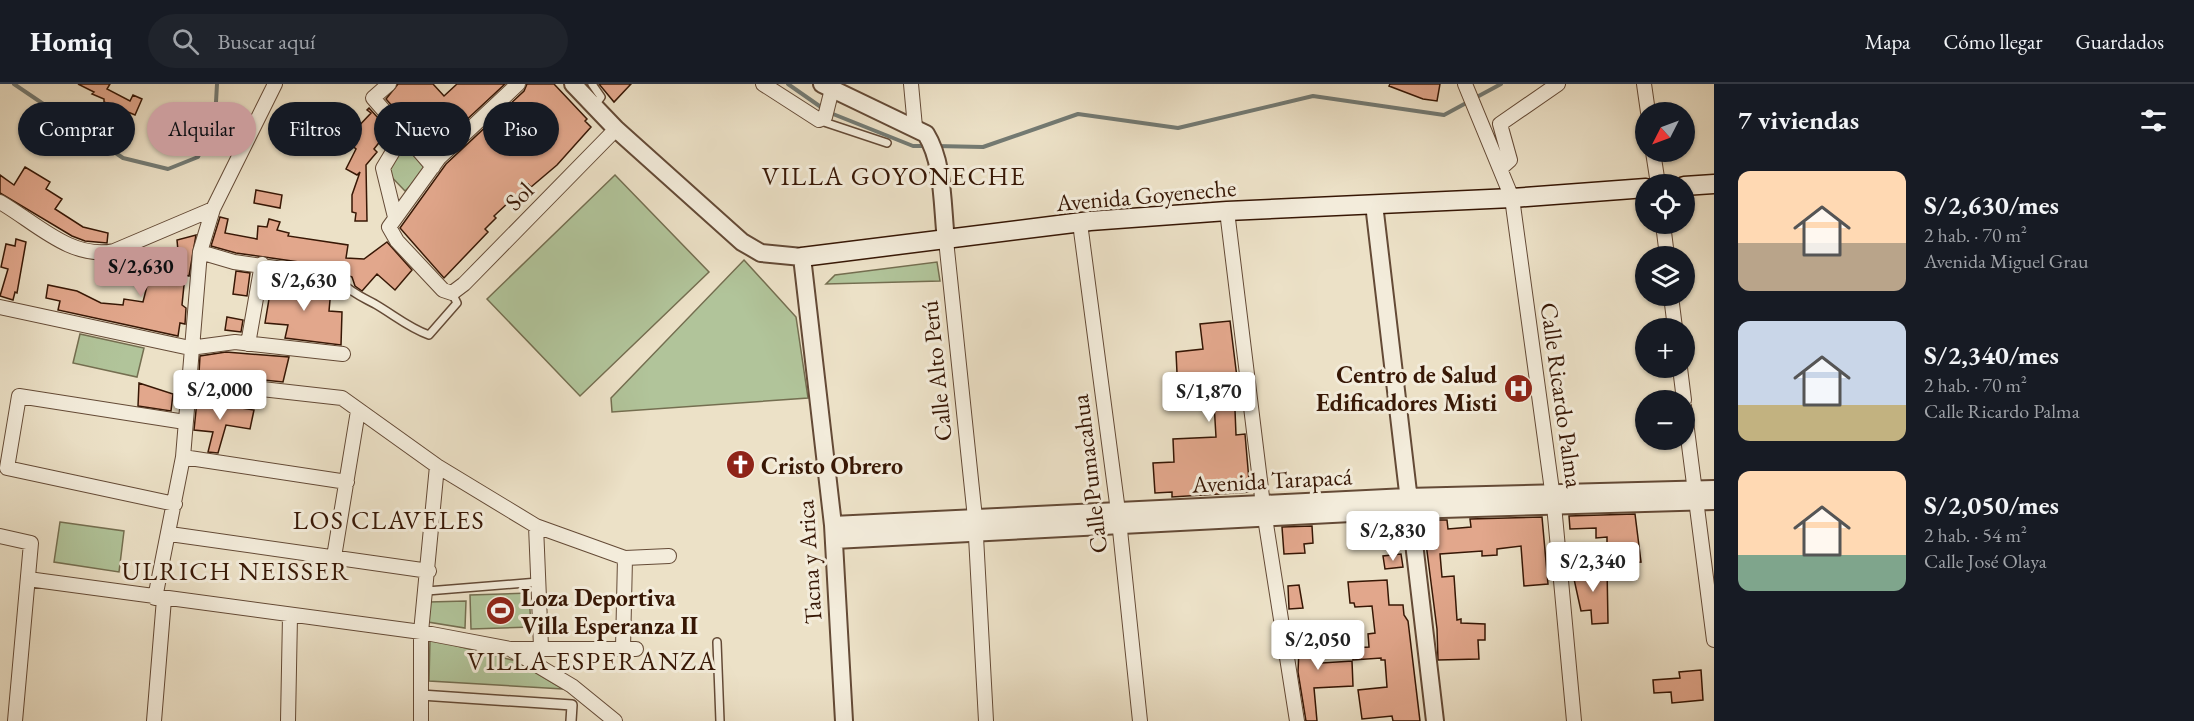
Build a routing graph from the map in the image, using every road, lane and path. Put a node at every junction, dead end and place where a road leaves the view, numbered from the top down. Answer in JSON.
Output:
{"nodes":[{"id":1,"x":275,"y":84,"type":"edge"},
{"id":2,"x":389,"y":84,"type":"edge"},
{"id":3,"x":518,"y":84,"type":"edge"},
{"id":4,"x":573,"y":84,"type":"edge"},
{"id":5,"x":592,"y":84,"type":"edge"},
{"id":6,"x":763,"y":84,"type":"edge"},
{"id":7,"x":910,"y":84,"type":"edge"},
{"id":8,"x":1558,"y":84,"type":"edge"},
{"id":9,"x":1644,"y":84,"type":"edge"},
{"id":10,"x":1466,"y":88,"type":"edge"},
{"id":11,"x":825,"y":98,"type":"edge"},
{"id":12,"x":377,"y":102,"type":"edge"},
{"id":13,"x":1647,"y":102,"type":"edge"},
{"id":14,"x":594,"y":106,"type":"junction"},
{"id":15,"x":616,"y":129,"type":"junction"},
{"id":16,"x":921,"y":131,"type":"junction"},
{"id":17,"x":886,"y":143,"type":"dead end"},
{"id":18,"x":390,"y":156,"type":"edge"},
{"id":19,"x":424,"y":156,"type":"edge"},
{"id":20,"x":433,"y":167,"type":"junction"},
{"id":21,"x":1501,"y":168,"type":"junction"},
{"id":22,"x":1714,"y":184,"type":"edge"},
{"id":23,"x":1695,"y":185,"type":"edge"},
{"id":24,"x":1635,"y":189,"type":"edge"},
{"id":25,"x":1512,"y":198,"type":"junction"},
{"id":26,"x":0,"y":202,"type":"edge"},
{"id":27,"x":1374,"y":204,"type":"junction"},
{"id":28,"x":213,"y":209,"type":"junction"},
{"id":29,"x":1227,"y":211,"type":"junction"},
{"id":30,"x":395,"y":217,"type":"junction"},
{"id":31,"x":1080,"y":223,"type":"junction"},
{"id":32,"x":946,"y":240,"type":"junction"},
{"id":33,"x":200,"y":252,"type":"junction"},
{"id":34,"x":802,"y":257,"type":"junction"},
{"id":35,"x":262,"y":264,"type":"junction"},
{"id":36,"x":342,"y":283,"type":"joint"},
{"id":37,"x":452,"y":293,"type":"junction"},
{"id":38,"x":0,"y":307,"type":"edge"},
{"id":39,"x":248,"y":344,"type":"junction"},
{"id":40,"x":190,"y":348,"type":"junction"},
{"id":41,"x":343,"y":354,"type":"dead end"},
{"id":42,"x":190,"y":381,"type":"junction"},
{"id":43,"x":358,"y":411,"type":"junction"},
{"id":44,"x":185,"y":422,"type":"junction"},
{"id":45,"x":1690,"y":450,"type":"edge"},
{"id":46,"x":183,"y":457,"type":"junction"},
{"id":47,"x":437,"y":466,"type":"junction"},
{"id":48,"x":347,"y":482,"type":"junction"},
{"id":49,"x":1714,"y":489,"type":"edge"},
{"id":50,"x":1696,"y":496,"type":"junction"},
{"id":51,"x":1554,"y":499,"type":"junction"},
{"id":52,"x":1714,"y":501,"type":"edge"},
{"id":53,"x":175,"y":504,"type":"junction"},
{"id":54,"x":1408,"y":504,"type":"junction"},
{"id":55,"x":1264,"y":511,"type":"junction"},
{"id":56,"x":1118,"y":518,"type":"junction"},
{"id":57,"x":975,"y":525,"type":"junction"},
{"id":58,"x":536,"y":526,"type":"junction"},
{"id":59,"x":833,"y":532,"type":"junction"},
{"id":60,"x":170,"y":534,"type":"junction"},
{"id":61,"x":0,"y":536,"type":"edge"},
{"id":62,"x":669,"y":556,"type":"dead end"},
{"id":63,"x":334,"y":557,"type":"junction"},
{"id":64,"x":625,"y":558,"type":"junction"},
{"id":65,"x":429,"y":571,"type":"junction"},
{"id":66,"x":28,"y":579,"type":"junction"},
{"id":67,"x":539,"y":582,"type":"junction"},
{"id":68,"x":427,"y":591,"type":"junction"},
{"id":69,"x":160,"y":598,"type":"junction"},
{"id":70,"x":290,"y":616,"type":"junction"},
{"id":71,"x":422,"y":632,"type":"junction"},
{"id":72,"x":1714,"y":640,"type":"edge"},
{"id":73,"x":717,"y":642,"type":"dead end"},
{"id":74,"x":541,"y":647,"type":"junction"},
{"id":75,"x":510,"y":649,"type":"junction"},
{"id":76,"x":421,"y":695,"type":"junction"},
{"id":77,"x":15,"y":721,"type":"edge"},
{"id":78,"x":154,"y":721,"type":"edge"},
{"id":79,"x":288,"y":721,"type":"edge"},
{"id":80,"x":421,"y":721,"type":"edge"},
{"id":81,"x":571,"y":721,"type":"edge"},
{"id":82,"x":615,"y":721,"type":"edge"},
{"id":83,"x":720,"y":721,"type":"edge"},
{"id":84,"x":844,"y":721,"type":"edge"},
{"id":85,"x":986,"y":721,"type":"edge"},
{"id":86,"x":1140,"y":721,"type":"edge"},
{"id":87,"x":1297,"y":721,"type":"edge"},
{"id":88,"x":1435,"y":721,"type":"edge"},
{"id":89,"x":1574,"y":721,"type":"edge"}],
"edges":[{"from":1,"to":28,"type":"street"},
{"from":2,"to":12,"type":"street"},
{"from":3,"to":20,"type":"street"},
{"from":4,"to":14,"type":"street","name":"Avenida Goyeneche"},
{"from":5,"to":14,"type":"lane"},
{"from":6,"to":11,"type":"street"},
{"from":7,"to":16,"type":"street"},
{"from":8,"to":21,"type":"street"},
{"from":9,"to":13,"type":"street"},
{"from":10,"to":21,"type":"street","name":"Calle Ricardo Palma"},
{"from":11,"to":16,"type":"street"},
{"from":11,"to":17,"type":"lane"},
{"from":14,"to":15,"type":"street","name":"Avenida Goyeneche"},
{"from":15,"to":34,"type":"street","name":"Avenida Goyeneche"},
{"from":15,"to":37,"type":"street","name":"Sol"},
{"from":16,"to":32,"type":"street","name":"Calle Alto Perú"},
{"from":18,"to":30,"type":"street"},
{"from":19,"to":20,"type":"street"},
{"from":20,"to":30,"type":"street"},
{"from":21,"to":25,"type":"street","name":"Calle Ricardo Palma"},
{"from":22,"to":23,"type":"main road"},
{"from":24,"to":25,"type":"main road","name":"Avenida Goyeneche"},
{"from":25,"to":27,"type":"main road","name":"Avenida Goyeneche"},
{"from":25,"to":51,"type":"street","name":"Calle Ricardo Palma"},
{"from":26,"to":28,"type":"street"},
{"from":27,"to":29,"type":"main road","name":"Avenida Goyeneche"},
{"from":27,"to":54,"type":"street"},
{"from":28,"to":33,"type":"street"},
{"from":29,"to":31,"type":"main road","name":"Avenida Goyeneche"},
{"from":29,"to":55,"type":"street"},
{"from":30,"to":37,"type":"street"},
{"from":31,"to":32,"type":"main road","name":"Avenida Goyeneche"},
{"from":31,"to":56,"type":"street","name":"Calle Pumacahua"},
{"from":32,"to":34,"type":"main road","name":"Avenida Goyeneche"},
{"from":32,"to":57,"type":"street","name":"Calle Alto Perú"},
{"from":33,"to":35,"type":"street"},
{"from":33,"to":40,"type":"street"},
{"from":34,"to":59,"type":"street","name":"Tacna y Arica"},
{"from":35,"to":36,"type":"street"},
{"from":35,"to":39,"type":"street"},
{"from":36,"to":37,"type":"lane"},
{"from":38,"to":40,"type":"street"},
{"from":39,"to":40,"type":"street"},
{"from":39,"to":41,"type":"street"},
{"from":40,"to":42,"type":"street"},
{"from":42,"to":43,"type":"street"},
{"from":42,"to":44,"type":"street"},
{"from":43,"to":47,"type":"street"},
{"from":43,"to":48,"type":"street"},
{"from":44,"to":46,"type":"street"},
{"from":44,"to":53,"type":"street"},
{"from":45,"to":50,"type":"street"},
{"from":46,"to":48,"type":"street"},
{"from":46,"to":53,"type":"street"},
{"from":47,"to":58,"type":"street"},
{"from":47,"to":65,"type":"street"},
{"from":48,"to":63,"type":"street"},
{"from":49,"to":50,"type":"street","name":"Avenida Tarapacá"},
{"from":50,"to":51,"type":"street","name":"Avenida Tarapacá"},
{"from":50,"to":52,"type":"street","name":"Avenida Tarapacá"},
{"from":50,"to":72,"type":"street"},
{"from":51,"to":54,"type":"street","name":"Avenida Tarapacá"},
{"from":51,"to":89,"type":"street","name":"Calle Ricardo Palma"},
{"from":53,"to":60,"type":"street"},
{"from":54,"to":55,"type":"street","name":"Avenida Tarapacá"},
{"from":54,"to":88,"type":"street"},
{"from":55,"to":56,"type":"street","name":"Avenida Tarapacá"},
{"from":55,"to":87,"type":"street"},
{"from":56,"to":57,"type":"street","name":"Avenida Tarapacá"},
{"from":56,"to":86,"type":"street","name":"Calle Pumacahua"},
{"from":57,"to":59,"type":"street","name":"Avenida Tarapacá"},
{"from":57,"to":85,"type":"street","name":"Calle Alto Perú"},
{"from":58,"to":64,"type":"street"},
{"from":58,"to":67,"type":"street"},
{"from":59,"to":84,"type":"street","name":"Tacna y Arica"},
{"from":60,"to":63,"type":"street"},
{"from":60,"to":69,"type":"street"},
{"from":61,"to":66,"type":"street"},
{"from":62,"to":64,"type":"street"},
{"from":63,"to":65,"type":"street"},
{"from":64,"to":74,"type":"street"},
{"from":65,"to":68,"type":"street"},
{"from":66,"to":69,"type":"street"},
{"from":66,"to":77,"type":"street"},
{"from":67,"to":68,"type":"lane"},
{"from":67,"to":74,"type":"street"},
{"from":68,"to":71,"type":"street"},
{"from":69,"to":70,"type":"street"},
{"from":69,"to":78,"type":"street"},
{"from":70,"to":71,"type":"street"},
{"from":70,"to":79,"type":"street"},
{"from":71,"to":75,"type":"street"},
{"from":71,"to":76,"type":"street"},
{"from":73,"to":83,"type":"lane"},
{"from":74,"to":75,"type":"street"},
{"from":75,"to":82,"type":"street"},
{"from":76,"to":80,"type":"street"},
{"from":76,"to":81,"type":"street"}]}
